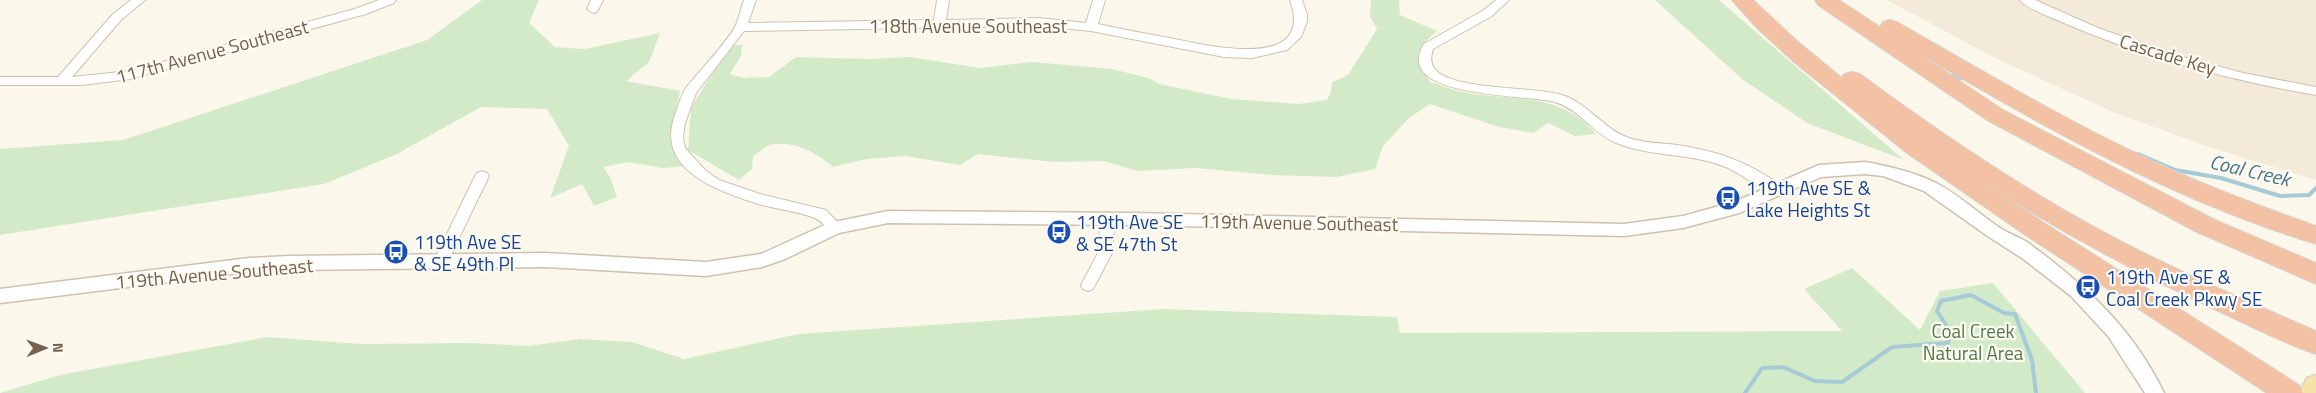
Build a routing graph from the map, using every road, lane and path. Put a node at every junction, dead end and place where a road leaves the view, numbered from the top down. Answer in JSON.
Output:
{"nodes":[{"id":1,"x":139,"y":0,"type":"edge"},
{"id":2,"x":390,"y":0,"type":"edge"},
{"id":3,"x":750,"y":0,"type":"edge"},
{"id":4,"x":943,"y":0,"type":"edge"},
{"id":5,"x":1099,"y":0,"type":"edge"},
{"id":6,"x":1296,"y":0,"type":"edge"},
{"id":7,"x":1503,"y":0,"type":"edge"},
{"id":8,"x":1742,"y":0,"type":"edge"},
{"id":9,"x":1751,"y":0,"type":"edge"},
{"id":10,"x":1825,"y":0,"type":"edge"},
{"id":11,"x":1843,"y":0,"type":"edge"},
{"id":12,"x":2026,"y":0,"type":"edge"},
{"id":13,"x":938,"y":23,"type":"junction"},
{"id":14,"x":741,"y":27,"type":"junction"},
{"id":15,"x":1091,"y":27,"type":"junction"},
{"id":16,"x":0,"y":81,"type":"edge"},
{"id":17,"x":61,"y":81,"type":"junction"},
{"id":18,"x":2316,"y":92,"type":"edge"},
{"id":19,"x":482,"y":176,"type":"dead end"},
{"id":20,"x":1777,"y":190,"type":"junction"},
{"id":21,"x":1108,"y":218,"type":"junction"},
{"id":22,"x":835,"y":227,"type":"junction"},
{"id":23,"x":2316,"y":234,"type":"edge"},
{"id":24,"x":440,"y":261,"type":"junction"},
{"id":25,"x":2316,"y":274,"type":"edge"},
{"id":26,"x":1088,"y":285,"type":"dead end"},
{"id":27,"x":0,"y":296,"type":"edge"},
{"id":28,"x":2316,"y":343,"type":"edge"},
{"id":29,"x":2316,"y":385,"type":"edge"},
{"id":30,"x":2155,"y":393,"type":"edge"},
{"id":31,"x":2289,"y":393,"type":"edge"},
{"id":32,"x":2311,"y":393,"type":"edge"}],
"edges":[{"from":1,"to":17,"type":"street"},
{"from":2,"to":17,"type":"street","name":"117th Avenue Southeast"},
{"from":3,"to":14,"type":"street"},
{"from":4,"to":13,"type":"street"},
{"from":5,"to":15,"type":"street"},
{"from":6,"to":15,"type":"street","name":"118th Avenue Southeast"},
{"from":7,"to":20,"type":"street"},
{"from":8,"to":31,"type":"highway"},
{"from":9,"to":28,"type":"highway"},
{"from":10,"to":25,"type":"highway"},
{"from":11,"to":23,"type":"highway"},
{"from":12,"to":18,"type":"street","name":"Cascade Key"},
{"from":13,"to":14,"type":"street","name":"118th Avenue Southeast"},
{"from":13,"to":15,"type":"street","name":"118th Avenue Southeast"},
{"from":14,"to":22,"type":"street"},
{"from":16,"to":17,"type":"street","name":"117th Avenue Southeast"},
{"from":19,"to":24,"type":"street"},
{"from":20,"to":21,"type":"street","name":"119th Avenue Southeast"},
{"from":20,"to":30,"type":"street","name":"119th Avenue Southeast"},
{"from":21,"to":22,"type":"street","name":"119th Avenue Southeast"},
{"from":21,"to":26,"type":"street"},
{"from":22,"to":24,"type":"street","name":"119th Avenue Southeast"},
{"from":24,"to":27,"type":"street","name":"119th Avenue Southeast"},
{"from":29,"to":32,"type":"main road"}]}
